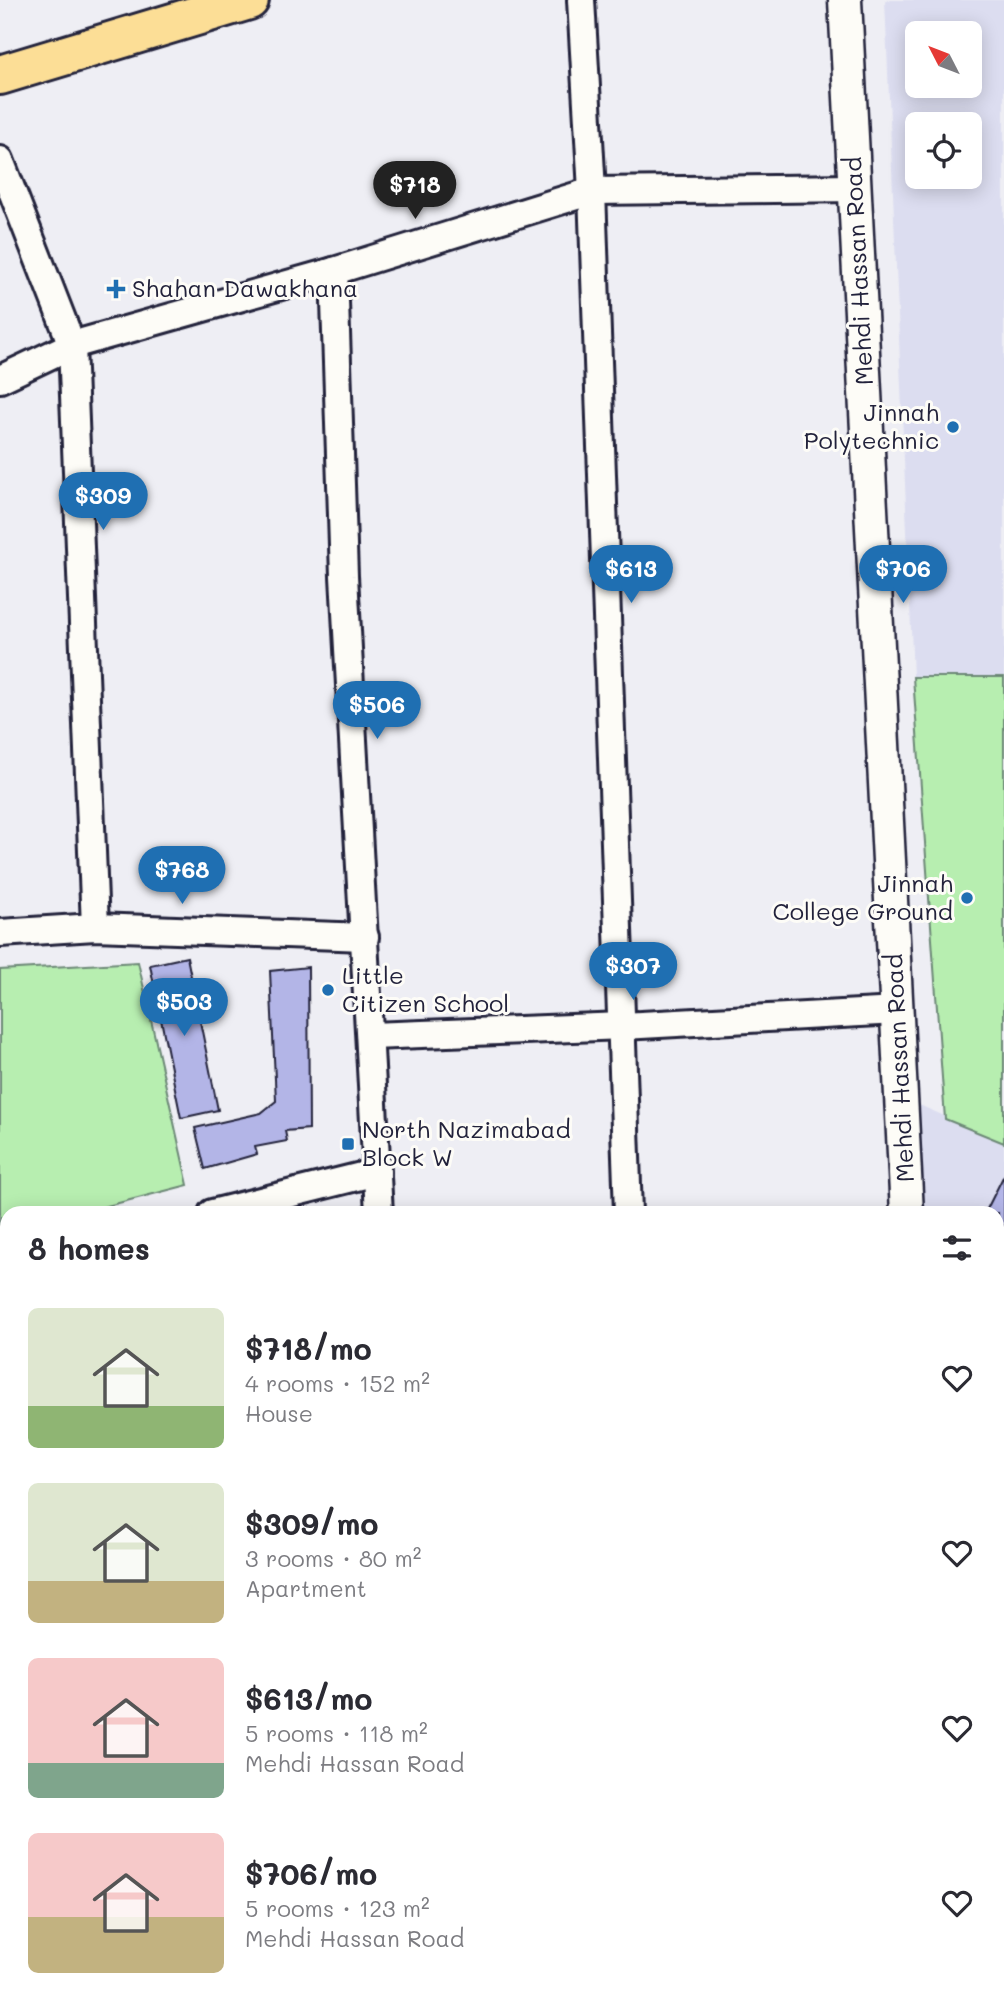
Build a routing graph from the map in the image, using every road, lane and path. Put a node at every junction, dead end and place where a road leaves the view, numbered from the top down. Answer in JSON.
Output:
{"nodes":[{"id":1,"x":249,"y":0,"type":"edge"},
{"id":2,"x":581,"y":0,"type":"edge"},
{"id":3,"x":845,"y":0,"type":"edge"},
{"id":4,"x":0,"y":75,"type":"edge"},
{"id":5,"x":0,"y":160,"type":"edge"},
{"id":6,"x":855,"y":188,"type":"junction"},
{"id":7,"x":592,"y":191,"type":"junction"},
{"id":8,"x":334,"y":271,"type":"junction"},
{"id":9,"x":72,"y":345,"type":"junction"},
{"id":10,"x":0,"y":379,"type":"edge"},
{"id":11,"x":94,"y":927,"type":"junction"},
{"id":12,"x":0,"y":933,"type":"edge"},
{"id":13,"x":365,"y":937,"type":"junction"},
{"id":14,"x":897,"y":1011,"type":"junction"},
{"id":15,"x":623,"y":1026,"type":"junction"},
{"id":16,"x":371,"y":1036,"type":"junction"},
{"id":17,"x":377,"y":1172,"type":"junction"},
{"id":18,"x":240,"y":1206,"type":"edge"},
{"id":19,"x":379,"y":1206,"type":"edge"},
{"id":20,"x":628,"y":1206,"type":"edge"},
{"id":21,"x":907,"y":1206,"type":"edge"}],
"edges":[{"from":1,"to":4,"type":"main road"},
{"from":2,"to":7,"type":"street"},
{"from":3,"to":6,"type":"street","name":"Mehdi Hassan Road"},
{"from":5,"to":9,"type":"street"},
{"from":6,"to":7,"type":"street"},
{"from":6,"to":14,"type":"street","name":"Mehdi Hassan Road"},
{"from":7,"to":8,"type":"street"},
{"from":7,"to":15,"type":"street"},
{"from":8,"to":9,"type":"street"},
{"from":8,"to":13,"type":"street"},
{"from":9,"to":10,"type":"street"},
{"from":9,"to":11,"type":"street"},
{"from":11,"to":12,"type":"street"},
{"from":11,"to":13,"type":"street"},
{"from":13,"to":16,"type":"street"},
{"from":14,"to":15,"type":"street"},
{"from":14,"to":21,"type":"street","name":"Mehdi Hassan Road"},
{"from":15,"to":16,"type":"street"},
{"from":15,"to":20,"type":"street"},
{"from":16,"to":17,"type":"street"},
{"from":17,"to":18,"type":"street"},
{"from":17,"to":19,"type":"street"}]}
